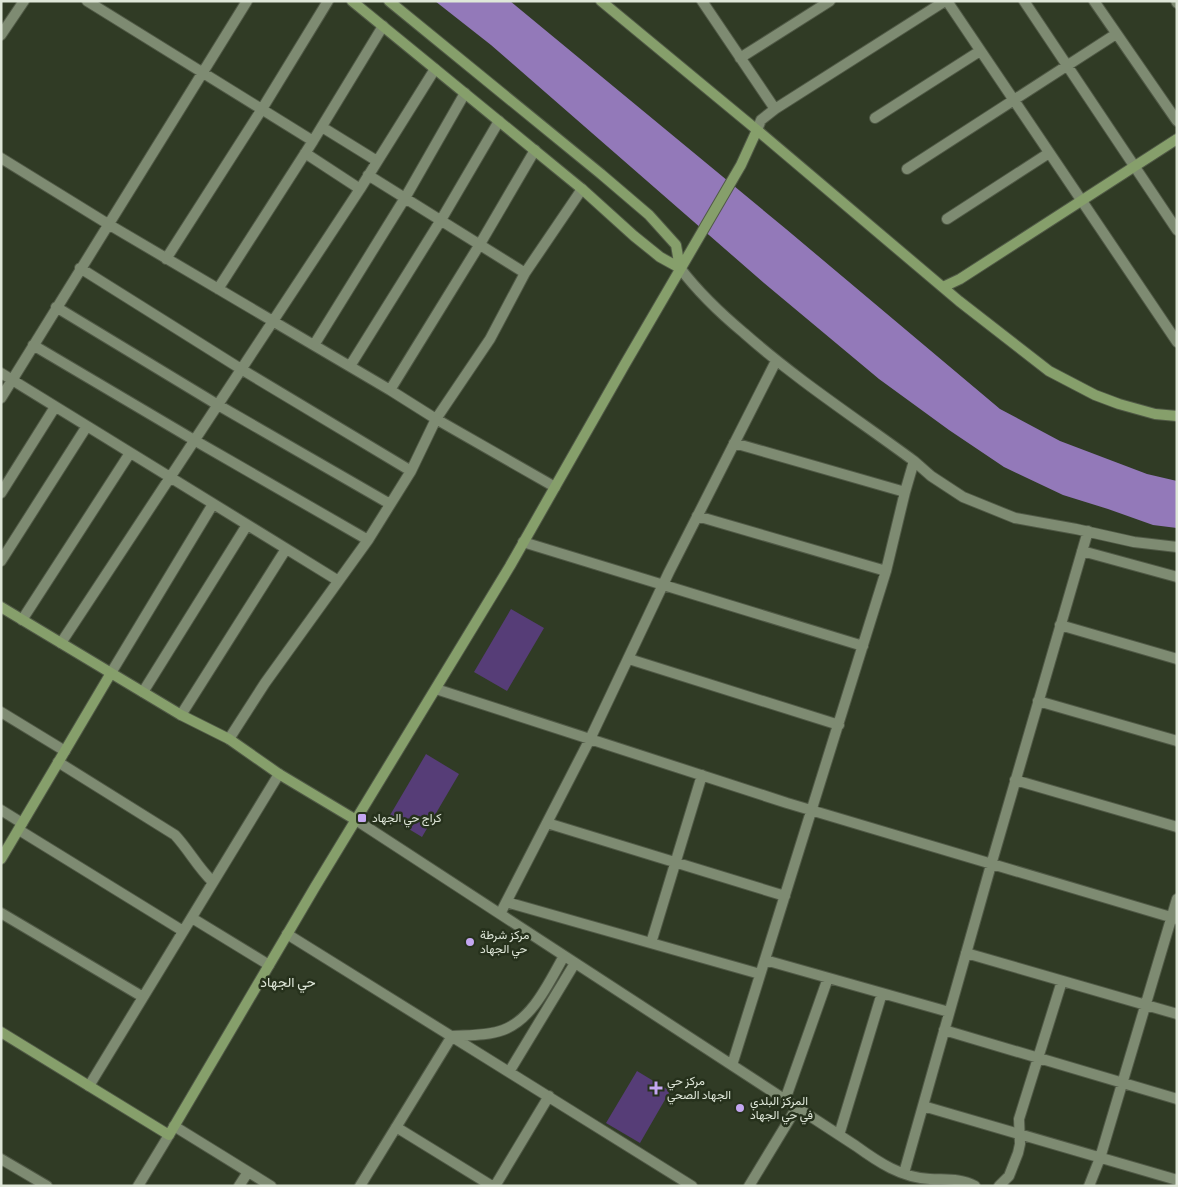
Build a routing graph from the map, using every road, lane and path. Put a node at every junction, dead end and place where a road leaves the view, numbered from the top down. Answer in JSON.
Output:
{"nodes":[{"id":1,"x":24,"y":1,"type":"edge"},
{"id":2,"x":87,"y":1,"type":"edge"},
{"id":3,"x":247,"y":1,"type":"edge"},
{"id":4,"x":328,"y":1,"type":"edge"},
{"id":5,"x":352,"y":1,"type":"edge"},
{"id":6,"x":390,"y":1,"type":"edge"},
{"id":7,"x":601,"y":1,"type":"edge"},
{"id":8,"x":830,"y":1,"type":"edge"},
{"id":9,"x":946,"y":1,"type":"edge"},
{"id":10,"x":1024,"y":1,"type":"edge"},
{"id":11,"x":1094,"y":1,"type":"edge"},
{"id":12,"x":707,"y":3,"type":"edge"},
{"id":13,"x":383,"y":26,"type":"junction"},
{"id":14,"x":2,"y":33,"type":"edge"},
{"id":15,"x":1116,"y":34,"type":"junction"},
{"id":16,"x":980,"y":51,"type":"junction"},
{"id":17,"x":740,"y":58,"type":"junction"},
{"id":18,"x":1066,"y":66,"type":"junction"},
{"id":19,"x":435,"y":69,"type":"junction"},
{"id":20,"x":204,"y":74,"type":"junction"},
{"id":21,"x":465,"y":93,"type":"junction"},
{"id":22,"x":1014,"y":101,"type":"junction"},
{"id":23,"x":262,"y":109,"type":"junction"},
{"id":24,"x":774,"y":109,"type":"junction"},
{"id":25,"x":875,"y":118,"type":"dead end"},
{"id":26,"x":499,"y":121,"type":"junction"},
{"id":27,"x":1177,"y":121,"type":"edge"},
{"id":28,"x":322,"y":127,"type":"junction"},
{"id":29,"x":757,"y":130,"type":"junction"},
{"id":30,"x":1177,"y":139,"type":"edge"},
{"id":31,"x":313,"y":141,"type":"junction"},
{"id":32,"x":535,"y":150,"type":"junction"},
{"id":33,"x":305,"y":153,"type":"junction"},
{"id":34,"x":1048,"y":153,"type":"junction"},
{"id":35,"x":1,"y":158,"type":"edge"},
{"id":36,"x":377,"y":162,"type":"junction"},
{"id":37,"x":1134,"y":166,"type":"junction"},
{"id":38,"x":907,"y":170,"type":"dead end"},
{"id":39,"x":368,"y":175,"type":"junction"},
{"id":40,"x":360,"y":188,"type":"junction"},
{"id":41,"x":582,"y":189,"type":"junction"},
{"id":42,"x":405,"y":198,"type":"junction"},
{"id":43,"x":1080,"y":201,"type":"junction"},
{"id":44,"x":947,"y":219,"type":"dead end"},
{"id":45,"x":441,"y":220,"type":"junction"},
{"id":46,"x":108,"y":224,"type":"junction"},
{"id":47,"x":1177,"y":230,"type":"edge"},
{"id":48,"x":480,"y":244,"type":"junction"},
{"id":49,"x":166,"y":258,"type":"junction"},
{"id":50,"x":80,"y":268,"type":"junction"},
{"id":51,"x":680,"y":268,"type":"junction"},
{"id":52,"x":525,"y":273,"type":"junction"},
{"id":53,"x":943,"y":287,"type":"junction"},
{"id":54,"x":218,"y":289,"type":"junction"},
{"id":55,"x":56,"y":307,"type":"junction"},
{"id":56,"x":273,"y":321,"type":"junction"},
{"id":57,"x":1177,"y":342,"type":"edge"},
{"id":58,"x":33,"y":345,"type":"junction"},
{"id":59,"x":314,"y":345,"type":"junction"},
{"id":60,"x":776,"y":362,"type":"junction"},
{"id":61,"x":350,"y":366,"type":"junction"},
{"id":62,"x":241,"y":369,"type":"junction"},
{"id":63,"x":1,"y":373,"type":"edge"},
{"id":64,"x":12,"y":380,"type":"junction"},
{"id":65,"x":390,"y":390,"type":"junction"},
{"id":66,"x":1,"y":398,"type":"edge"},
{"id":67,"x":218,"y":405,"type":"junction"},
{"id":68,"x":55,"y":407,"type":"junction"},
{"id":69,"x":1177,"y":416,"type":"edge"},
{"id":70,"x":436,"y":419,"type":"junction"},
{"id":71,"x":87,"y":426,"type":"junction"},
{"id":72,"x":194,"y":440,"type":"junction"},
{"id":73,"x":734,"y":443,"type":"junction"},
{"id":74,"x":130,"y":453,"type":"junction"},
{"id":75,"x":914,"y":461,"type":"junction"},
{"id":76,"x":411,"y":471,"type":"junction"},
{"id":77,"x":170,"y":477,"type":"junction"},
{"id":78,"x":555,"y":487,"type":"junction"},
{"id":79,"x":905,"y":492,"type":"junction"},
{"id":80,"x":1,"y":493,"type":"edge"},
{"id":81,"x":213,"y":504,"type":"junction"},
{"id":82,"x":390,"y":504,"type":"junction"},
{"id":83,"x":697,"y":516,"type":"junction"},
{"id":84,"x":247,"y":525,"type":"junction"},
{"id":85,"x":1088,"y":531,"type":"junction"},
{"id":86,"x":368,"y":540,"type":"junction"},
{"id":87,"x":524,"y":542,"type":"junction"},
{"id":88,"x":1177,"y":547,"type":"edge"},
{"id":89,"x":286,"y":549,"type":"junction"},
{"id":90,"x":1082,"y":551,"type":"junction"},
{"id":91,"x":1,"y":561,"type":"edge"},
{"id":92,"x":886,"y":571,"type":"junction"},
{"id":93,"x":1177,"y":577,"type":"edge"},
{"id":94,"x":337,"y":580,"type":"junction"},
{"id":95,"x":663,"y":585,"type":"junction"},
{"id":96,"x":1,"y":607,"type":"edge"},
{"id":97,"x":22,"y":620,"type":"junction"},
{"id":98,"x":1060,"y":625,"type":"junction"},
{"id":99,"x":61,"y":643,"type":"junction"},
{"id":100,"x":863,"y":646,"type":"junction"},
{"id":101,"x":629,"y":659,"type":"junction"},
{"id":102,"x":1177,"y":659,"type":"edge"},
{"id":103,"x":111,"y":673,"type":"junction"},
{"id":104,"x":436,"y":689,"type":"junction"},
{"id":105,"x":143,"y":692,"type":"junction"},
{"id":106,"x":1038,"y":700,"type":"junction"},
{"id":107,"x":1,"y":712,"type":"edge"},
{"id":108,"x":182,"y":715,"type":"junction"},
{"id":109,"x":839,"y":725,"type":"junction"},
{"id":110,"x":229,"y":739,"type":"junction"},
{"id":111,"x":590,"y":739,"type":"junction"},
{"id":112,"x":1177,"y":740,"type":"edge"},
{"id":113,"x":65,"y":750,"type":"junction"},
{"id":114,"x":58,"y":762,"type":"junction"},
{"id":115,"x":279,"y":774,"type":"junction"},
{"id":116,"x":702,"y":776,"type":"junction"},
{"id":117,"x":1015,"y":780,"type":"junction"},
{"id":118,"x":1,"y":810,"type":"edge"},
{"id":119,"x":812,"y":811,"type":"junction"},
{"id":120,"x":356,"y":820,"type":"junction"},
{"id":121,"x":547,"y":823,"type":"junction"},
{"id":122,"x":20,"y":826,"type":"junction"},
{"id":123,"x":1177,"y":827,"type":"edge"},
{"id":124,"x":1,"y":859,"type":"edge"},
{"id":125,"x":676,"y":862,"type":"junction"},
{"id":126,"x":991,"y":865,"type":"junction"},
{"id":127,"x":214,"y":882,"type":"junction"},
{"id":128,"x":785,"y":896,"type":"junction"},
{"id":129,"x":1177,"y":899,"type":"edge"},
{"id":130,"x":506,"y":902,"type":"junction"},
{"id":131,"x":1,"y":913,"type":"edge"},
{"id":132,"x":500,"y":914,"type":"junction"},
{"id":133,"x":192,"y":918,"type":"junction"},
{"id":134,"x":1174,"y":918,"type":"edge"},
{"id":135,"x":183,"y":932,"type":"junction"},
{"id":136,"x":288,"y":934,"type":"junction"},
{"id":137,"x":651,"y":943,"type":"junction"},
{"id":138,"x":966,"y":953,"type":"junction"},
{"id":139,"x":564,"y":956,"type":"junction"},
{"id":140,"x":765,"y":960,"type":"junction"},
{"id":141,"x":575,"y":963,"type":"junction"},
{"id":142,"x":269,"y":965,"type":"junction"},
{"id":143,"x":760,"y":974,"type":"junction"},
{"id":144,"x":828,"y":978,"type":"junction"},
{"id":145,"x":1062,"y":981,"type":"junction"},
{"id":146,"x":882,"y":993,"type":"junction"},
{"id":147,"x":143,"y":998,"type":"junction"},
{"id":148,"x":1145,"y":1005,"type":"junction"},
{"id":149,"x":949,"y":1012,"type":"junction"},
{"id":150,"x":1177,"y":1014,"type":"edge"},
{"id":151,"x":944,"y":1030,"type":"junction"},
{"id":152,"x":2,"y":1035,"type":"edge"},
{"id":153,"x":452,"y":1036,"type":"junction"},
{"id":154,"x":1037,"y":1058,"type":"junction"},
{"id":155,"x":732,"y":1065,"type":"junction"},
{"id":156,"x":509,"y":1072,"type":"junction"},
{"id":157,"x":1122,"y":1084,"type":"junction"},
{"id":158,"x":89,"y":1086,"type":"junction"},
{"id":159,"x":549,"y":1096,"type":"junction"},
{"id":160,"x":1177,"y":1099,"type":"edge"},
{"id":161,"x":785,"y":1100,"type":"junction"},
{"id":162,"x":923,"y":1106,"type":"junction"},
{"id":163,"x":797,"y":1107,"type":"junction"},
{"id":164,"x":396,"y":1127,"type":"junction"},
{"id":165,"x":171,"y":1130,"type":"junction"},
{"id":166,"x":839,"y":1135,"type":"junction"},
{"id":167,"x":1020,"y":1135,"type":"junction"},
{"id":168,"x":1100,"y":1158,"type":"junction"},
{"id":169,"x":1,"y":1159,"type":"edge"},
{"id":170,"x":248,"y":1172,"type":"junction"},
{"id":171,"x":904,"y":1173,"type":"junction"},
{"id":172,"x":1177,"y":1180,"type":"edge"},
{"id":173,"x":971,"y":1185,"type":"edge"},
{"id":174,"x":46,"y":1186,"type":"edge"},
{"id":175,"x":138,"y":1186,"type":"edge"},
{"id":176,"x":239,"y":1186,"type":"edge"},
{"id":177,"x":271,"y":1186,"type":"edge"},
{"id":178,"x":360,"y":1186,"type":"edge"},
{"id":179,"x":493,"y":1186,"type":"edge"},
{"id":180,"x":692,"y":1186,"type":"edge"},
{"id":181,"x":749,"y":1186,"type":"edge"},
{"id":182,"x":999,"y":1186,"type":"edge"},
{"id":183,"x":1089,"y":1186,"type":"edge"}],
"edges":[{"from":1,"to":14,"type":"street"},
{"from":2,"to":20,"type":"street"},
{"from":3,"to":20,"type":"street"},
{"from":4,"to":23,"type":"street"},
{"from":5,"to":13,"type":"street"},
{"from":6,"to":51,"type":"street"},
{"from":7,"to":29,"type":"street"},
{"from":8,"to":17,"type":"street"},
{"from":9,"to":16,"type":"street"},
{"from":9,"to":24,"type":"street"},
{"from":10,"to":18,"type":"street"},
{"from":11,"to":15,"type":"street"},
{"from":12,"to":17,"type":"street"},
{"from":13,"to":19,"type":"street"},
{"from":13,"to":28,"type":"street"},
{"from":15,"to":18,"type":"street"},
{"from":15,"to":27,"type":"street"},
{"from":16,"to":22,"type":"street"},
{"from":16,"to":25,"type":"street"},
{"from":17,"to":24,"type":"street"},
{"from":18,"to":22,"type":"street"},
{"from":18,"to":37,"type":"street"},
{"from":19,"to":21,"type":"street"},
{"from":19,"to":36,"type":"street"},
{"from":20,"to":23,"type":"street"},
{"from":20,"to":46,"type":"street"},
{"from":21,"to":26,"type":"street"},
{"from":21,"to":42,"type":"street"},
{"from":22,"to":34,"type":"street"},
{"from":22,"to":38,"type":"street"},
{"from":23,"to":31,"type":"street"},
{"from":23,"to":49,"type":"street"},
{"from":24,"to":29,"type":"street"},
{"from":26,"to":32,"type":"street"},
{"from":26,"to":45,"type":"street"},
{"from":28,"to":31,"type":"street"},
{"from":28,"to":36,"type":"street"},
{"from":29,"to":51,"type":"street"},
{"from":29,"to":53,"type":"street"},
{"from":30,"to":37,"type":"street"},
{"from":31,"to":33,"type":"street"},
{"from":32,"to":41,"type":"street"},
{"from":32,"to":48,"type":"street"},
{"from":33,"to":40,"type":"street"},
{"from":33,"to":54,"type":"street"},
{"from":34,"to":43,"type":"street"},
{"from":34,"to":44,"type":"street"},
{"from":35,"to":46,"type":"street"},
{"from":36,"to":39,"type":"street"},
{"from":37,"to":43,"type":"street"},
{"from":37,"to":47,"type":"street"},
{"from":39,"to":40,"type":"street"},
{"from":39,"to":42,"type":"street"},
{"from":40,"to":56,"type":"street"},
{"from":41,"to":51,"type":"street"},
{"from":41,"to":52,"type":"street"},
{"from":42,"to":45,"type":"street"},
{"from":42,"to":59,"type":"street"},
{"from":43,"to":53,"type":"street"},
{"from":43,"to":57,"type":"street"},
{"from":45,"to":48,"type":"street"},
{"from":45,"to":61,"type":"street"},
{"from":46,"to":49,"type":"street"},
{"from":46,"to":50,"type":"street"},
{"from":48,"to":52,"type":"street"},
{"from":48,"to":65,"type":"street"},
{"from":49,"to":54,"type":"street"},
{"from":50,"to":55,"type":"street"},
{"from":50,"to":62,"type":"street"},
{"from":51,"to":60,"type":"street"},
{"from":51,"to":78,"type":"street"},
{"from":52,"to":70,"type":"street"},
{"from":53,"to":69,"type":"street"},
{"from":54,"to":56,"type":"street"},
{"from":55,"to":58,"type":"street"},
{"from":55,"to":67,"type":"street"},
{"from":56,"to":59,"type":"street"},
{"from":56,"to":62,"type":"street"},
{"from":58,"to":64,"type":"street"},
{"from":58,"to":72,"type":"street"},
{"from":59,"to":61,"type":"street"},
{"from":60,"to":73,"type":"street"},
{"from":60,"to":75,"type":"street"},
{"from":61,"to":65,"type":"street"},
{"from":62,"to":67,"type":"street"},
{"from":62,"to":76,"type":"street"},
{"from":63,"to":64,"type":"street"},
{"from":64,"to":66,"type":"street"},
{"from":64,"to":68,"type":"street"},
{"from":65,"to":70,"type":"street"},
{"from":67,"to":72,"type":"street"},
{"from":67,"to":82,"type":"street"},
{"from":68,"to":71,"type":"street"},
{"from":68,"to":80,"type":"street"},
{"from":70,"to":76,"type":"street"},
{"from":70,"to":78,"type":"street"},
{"from":71,"to":74,"type":"street"},
{"from":71,"to":91,"type":"street"},
{"from":72,"to":77,"type":"street"},
{"from":72,"to":86,"type":"street"},
{"from":73,"to":79,"type":"street"},
{"from":73,"to":83,"type":"street"},
{"from":74,"to":77,"type":"street"},
{"from":74,"to":97,"type":"street"},
{"from":75,"to":79,"type":"street"},
{"from":75,"to":85,"type":"street"},
{"from":76,"to":82,"type":"street"},
{"from":77,"to":81,"type":"street"},
{"from":77,"to":99,"type":"street"},
{"from":78,"to":87,"type":"street"},
{"from":79,"to":92,"type":"street"},
{"from":81,"to":84,"type":"street"},
{"from":81,"to":103,"type":"street"},
{"from":82,"to":86,"type":"street"},
{"from":83,"to":92,"type":"street"},
{"from":83,"to":95,"type":"street"},
{"from":84,"to":89,"type":"street"},
{"from":84,"to":105,"type":"street"},
{"from":85,"to":88,"type":"street"},
{"from":85,"to":90,"type":"street"},
{"from":86,"to":94,"type":"street"},
{"from":87,"to":95,"type":"street"},
{"from":87,"to":104,"type":"street"},
{"from":89,"to":94,"type":"street"},
{"from":89,"to":108,"type":"street"},
{"from":90,"to":93,"type":"street"},
{"from":90,"to":98,"type":"street"},
{"from":92,"to":100,"type":"street"},
{"from":94,"to":110,"type":"street"},
{"from":95,"to":100,"type":"street"},
{"from":95,"to":101,"type":"street"},
{"from":96,"to":97,"type":"street"},
{"from":97,"to":99,"type":"street"},
{"from":98,"to":102,"type":"street"},
{"from":98,"to":106,"type":"street"},
{"from":99,"to":103,"type":"street"},
{"from":100,"to":109,"type":"street"},
{"from":101,"to":109,"type":"street"},
{"from":101,"to":111,"type":"street"},
{"from":103,"to":105,"type":"street"},
{"from":103,"to":113,"type":"street"},
{"from":104,"to":111,"type":"street"},
{"from":104,"to":120,"type":"street"},
{"from":105,"to":108,"type":"street"},
{"from":106,"to":112,"type":"street"},
{"from":106,"to":117,"type":"street"},
{"from":107,"to":113,"type":"street"},
{"from":108,"to":110,"type":"street"},
{"from":109,"to":119,"type":"street"},
{"from":110,"to":115,"type":"street"},
{"from":111,"to":116,"type":"street"},
{"from":111,"to":121,"type":"street"},
{"from":113,"to":114,"type":"street"},
{"from":114,"to":122,"type":"street"},
{"from":114,"to":127,"type":"street"},
{"from":115,"to":120,"type":"street"},
{"from":115,"to":127,"type":"street"},
{"from":116,"to":119,"type":"street"},
{"from":116,"to":125,"type":"street"},
{"from":117,"to":123,"type":"street"},
{"from":117,"to":126,"type":"street"},
{"from":118,"to":122,"type":"street"},
{"from":119,"to":126,"type":"street"},
{"from":119,"to":128,"type":"street"},
{"from":120,"to":132,"type":"street"},
{"from":120,"to":136,"type":"street"},
{"from":121,"to":125,"type":"street"},
{"from":121,"to":130,"type":"street"},
{"from":122,"to":124,"type":"street"},
{"from":122,"to":135,"type":"street"},
{"from":125,"to":128,"type":"street"},
{"from":125,"to":137,"type":"street"},
{"from":126,"to":134,"type":"street"},
{"from":126,"to":138,"type":"street"},
{"from":127,"to":133,"type":"street"},
{"from":128,"to":140,"type":"street"},
{"from":129,"to":134,"type":"street"},
{"from":130,"to":132,"type":"street"},
{"from":130,"to":137,"type":"street"},
{"from":131,"to":147,"type":"street"},
{"from":132,"to":139,"type":"street"},
{"from":133,"to":135,"type":"street"},
{"from":133,"to":142,"type":"street"},
{"from":134,"to":148,"type":"street"},
{"from":135,"to":147,"type":"street"},
{"from":136,"to":142,"type":"street"},
{"from":136,"to":153,"type":"street"},
{"from":137,"to":143,"type":"street"},
{"from":138,"to":145,"type":"street"},
{"from":138,"to":149,"type":"street"},
{"from":139,"to":141,"type":"street"},
{"from":139,"to":153,"type":"street"},
{"from":140,"to":143,"type":"street"},
{"from":140,"to":144,"type":"street"},
{"from":141,"to":155,"type":"street"},
{"from":141,"to":156,"type":"street"},
{"from":142,"to":165,"type":"street"},
{"from":143,"to":155,"type":"street"},
{"from":144,"to":146,"type":"street"},
{"from":144,"to":161,"type":"street"},
{"from":145,"to":148,"type":"street"},
{"from":145,"to":154,"type":"street"},
{"from":146,"to":149,"type":"street"},
{"from":146,"to":166,"type":"street"},
{"from":147,"to":158,"type":"street"},
{"from":148,"to":150,"type":"street"},
{"from":148,"to":157,"type":"street"},
{"from":149,"to":151,"type":"street"},
{"from":151,"to":154,"type":"street"},
{"from":151,"to":162,"type":"street"},
{"from":152,"to":158,"type":"street"},
{"from":153,"to":156,"type":"street"},
{"from":153,"to":164,"type":"street"},
{"from":154,"to":157,"type":"street"},
{"from":154,"to":167,"type":"street"},
{"from":155,"to":161,"type":"street"},
{"from":156,"to":159,"type":"street"},
{"from":157,"to":160,"type":"street"},
{"from":157,"to":168,"type":"street"},
{"from":158,"to":165,"type":"street"},
{"from":159,"to":179,"type":"street"},
{"from":159,"to":180,"type":"street"},
{"from":161,"to":163,"type":"street"},
{"from":162,"to":167,"type":"street"},
{"from":162,"to":171,"type":"street"},
{"from":163,"to":166,"type":"street"},
{"from":163,"to":181,"type":"street"},
{"from":164,"to":178,"type":"street"},
{"from":164,"to":179,"type":"street"},
{"from":165,"to":170,"type":"street"},
{"from":165,"to":175,"type":"street"},
{"from":166,"to":171,"type":"street"},
{"from":167,"to":168,"type":"street"},
{"from":167,"to":182,"type":"street"},
{"from":168,"to":172,"type":"street"},
{"from":168,"to":183,"type":"street"},
{"from":169,"to":174,"type":"street"},
{"from":170,"to":176,"type":"street"},
{"from":170,"to":177,"type":"street"},
{"from":171,"to":173,"type":"street"}]}
